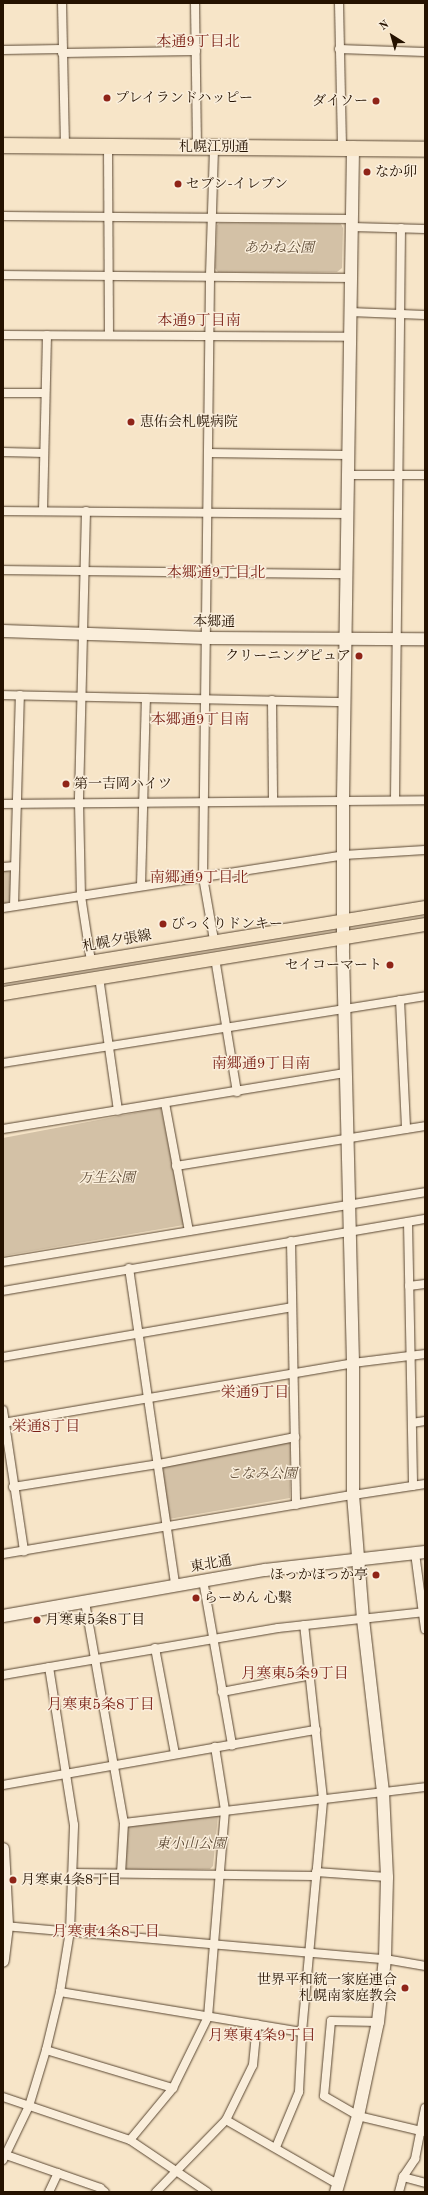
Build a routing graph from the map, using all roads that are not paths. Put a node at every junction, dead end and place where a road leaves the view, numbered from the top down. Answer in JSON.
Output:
{"nodes":[{"id":1,"x":62,"y":3,"type":"edge"},
{"id":2,"x":195,"y":3,"type":"edge"},
{"id":3,"x":339,"y":3,"type":"edge"},
{"id":4,"x":339,"y":49,"type":"junction"},
{"id":5,"x":3,"y":50,"type":"edge"},
{"id":6,"x":62,"y":51,"type":"junction"},
{"id":7,"x":196,"y":51,"type":"junction"},
{"id":8,"x":425,"y":52,"type":"edge"},
{"id":9,"x":3,"y":145,"type":"edge"},
{"id":10,"x":65,"y":145,"type":"junction"},
{"id":11,"x":108,"y":146,"type":"junction"},
{"id":12,"x":197,"y":147,"type":"junction"},
{"id":13,"x":214,"y":147,"type":"junction"},
{"id":14,"x":348,"y":147,"type":"junction"},
{"id":15,"x":425,"y":149,"type":"edge"},
{"id":16,"x":3,"y":216,"type":"edge"},
{"id":17,"x":109,"y":218,"type":"junction"},
{"id":18,"x":213,"y":218,"type":"junction"},
{"id":19,"x":352,"y":223,"type":"junction"},
{"id":20,"x":401,"y":228,"type":"junction"},
{"id":21,"x":425,"y":229,"type":"edge"},
{"id":22,"x":3,"y":275,"type":"edge"},
{"id":23,"x":109,"y":275,"type":"junction"},
{"id":24,"x":210,"y":276,"type":"junction"},
{"id":25,"x":351,"y":278,"type":"junction"},
{"id":26,"x":350,"y":312,"type":"junction"},
{"id":27,"x":400,"y":315,"type":"junction"},
{"id":28,"x":425,"y":315,"type":"edge"},
{"id":29,"x":3,"y":335,"type":"edge"},
{"id":30,"x":47,"y":335,"type":"junction"},
{"id":31,"x":110,"y":335,"type":"junction"},
{"id":32,"x":210,"y":336,"type":"junction"},
{"id":33,"x":349,"y":337,"type":"junction"},
{"id":34,"x":3,"y":393,"type":"edge"},
{"id":35,"x":45,"y":393,"type":"junction"},
{"id":36,"x":3,"y":452,"type":"edge"},
{"id":37,"x":44,"y":453,"type":"junction"},
{"id":38,"x":208,"y":453,"type":"junction"},
{"id":39,"x":347,"y":455,"type":"junction"},
{"id":40,"x":348,"y":475,"type":"junction"},
{"id":41,"x":398,"y":475,"type":"junction"},
{"id":42,"x":425,"y":475,"type":"edge"},
{"id":43,"x":86,"y":510,"type":"junction"},
{"id":44,"x":3,"y":511,"type":"edge"},
{"id":45,"x":43,"y":511,"type":"junction"},
{"id":46,"x":208,"y":512,"type":"junction"},
{"id":47,"x":347,"y":514,"type":"junction"},
{"id":48,"x":3,"y":570,"type":"edge"},
{"id":49,"x":84,"y":571,"type":"junction"},
{"id":50,"x":207,"y":571,"type":"junction"},
{"id":51,"x":346,"y":574,"type":"junction"},
{"id":52,"x":3,"y":631,"type":"edge"},
{"id":53,"x":82,"y":633,"type":"junction"},
{"id":54,"x":345,"y":637,"type":"junction"},
{"id":55,"x":206,"y":638,"type":"junction"},
{"id":56,"x":397,"y":639,"type":"junction"},
{"id":57,"x":425,"y":639,"type":"edge"},
{"id":58,"x":3,"y":695,"type":"edge"},
{"id":59,"x":20,"y":695,"type":"junction"},
{"id":60,"x":81,"y":696,"type":"junction"},
{"id":61,"x":146,"y":698,"type":"junction"},
{"id":62,"x":206,"y":698,"type":"junction"},
{"id":63,"x":272,"y":700,"type":"junction"},
{"id":64,"x":344,"y":702,"type":"junction"},
{"id":65,"x":343,"y":800,"type":"junction"},
{"id":66,"x":395,"y":800,"type":"junction"},
{"id":67,"x":425,"y":800,"type":"edge"},
{"id":68,"x":273,"y":801,"type":"junction"},
{"id":69,"x":79,"y":802,"type":"junction"},
{"id":70,"x":205,"y":802,"type":"junction"},
{"id":71,"x":3,"y":804,"type":"edge"},
{"id":72,"x":17,"y":804,"type":"junction"},
{"id":73,"x":143,"y":804,"type":"junction"},
{"id":74,"x":425,"y":850,"type":"edge"},
{"id":75,"x":344,"y":855,"type":"junction"},
{"id":76,"x":3,"y":866,"type":"edge"},
{"id":77,"x":15,"y":866,"type":"junction"},
{"id":78,"x":203,"y":877,"type":"junction"},
{"id":79,"x":141,"y":886,"type":"junction"},
{"id":80,"x":81,"y":896,"type":"junction"},
{"id":81,"x":14,"y":906,"type":"junction"},
{"id":82,"x":425,"y":906,"type":"edge"},
{"id":83,"x":3,"y":908,"type":"edge"},
{"id":84,"x":344,"y":921,"type":"junction"},
{"id":85,"x":425,"y":924,"type":"edge"},
{"id":86,"x":344,"y":937,"type":"junction"},
{"id":87,"x":214,"y":940,"type":"junction"},
{"id":88,"x":215,"y":958,"type":"junction"},
{"id":89,"x":91,"y":961,"type":"junction"},
{"id":90,"x":3,"y":976,"type":"edge"},
{"id":91,"x":99,"y":977,"type":"junction"},
{"id":92,"x":3,"y":993,"type":"edge"},
{"id":93,"x":425,"y":996,"type":"edge"},
{"id":94,"x":400,"y":1000,"type":"junction"},
{"id":95,"x":344,"y":1009,"type":"junction"},
{"id":96,"x":227,"y":1028,"type":"junction"},
{"id":97,"x":108,"y":1046,"type":"junction"},
{"id":98,"x":3,"y":1063,"type":"edge"},
{"id":99,"x":346,"y":1073,"type":"junction"},
{"id":100,"x":237,"y":1092,"type":"junction"},
{"id":101,"x":165,"y":1103,"type":"junction"},
{"id":102,"x":118,"y":1111,"type":"junction"},
{"id":103,"x":425,"y":1126,"type":"edge"},
{"id":104,"x":3,"y":1129,"type":"edge"},
{"id":105,"x":406,"y":1129,"type":"junction"},
{"id":106,"x":346,"y":1139,"type":"junction"},
{"id":107,"x":176,"y":1166,"type":"junction"},
{"id":108,"x":425,"y":1192,"type":"edge"},
{"id":109,"x":349,"y":1210,"type":"junction"},
{"id":110,"x":425,"y":1219,"type":"edge"},
{"id":111,"x":408,"y":1222,"type":"junction"},
{"id":112,"x":349,"y":1230,"type":"junction"},
{"id":113,"x":189,"y":1231,"type":"junction"},
{"id":114,"x":291,"y":1241,"type":"junction"},
{"id":115,"x":3,"y":1262,"type":"edge"},
{"id":116,"x":129,"y":1268,"type":"junction"},
{"id":117,"x":425,"y":1284,"type":"edge"},
{"id":118,"x":409,"y":1286,"type":"junction"},
{"id":119,"x":3,"y":1291,"type":"edge"},
{"id":120,"x":292,"y":1307,"type":"junction"},
{"id":121,"x":139,"y":1332,"type":"junction"},
{"id":122,"x":425,"y":1354,"type":"edge"},
{"id":123,"x":410,"y":1356,"type":"junction"},
{"id":124,"x":3,"y":1357,"type":"edge"},
{"id":125,"x":353,"y":1363,"type":"junction"},
{"id":126,"x":294,"y":1374,"type":"junction"},
{"id":127,"x":149,"y":1397,"type":"junction"},
{"id":128,"x":3,"y":1410,"type":"edge"},
{"id":129,"x":425,"y":1421,"type":"edge"},
{"id":130,"x":4,"y":1423,"type":"edge"},
{"id":131,"x":412,"y":1423,"type":"junction"},
{"id":132,"x":295,"y":1438,"type":"junction"},
{"id":133,"x":159,"y":1464,"type":"junction"},
{"id":134,"x":425,"y":1484,"type":"edge"},
{"id":135,"x":413,"y":1486,"type":"junction"},
{"id":136,"x":13,"y":1487,"type":"junction"},
{"id":137,"x":353,"y":1495,"type":"junction"},
{"id":138,"x":296,"y":1505,"type":"junction"},
{"id":139,"x":166,"y":1527,"type":"junction"},
{"id":140,"x":24,"y":1551,"type":"junction"},
{"id":141,"x":420,"y":1552,"type":"edge"},
{"id":142,"x":3,"y":1554,"type":"edge"},
{"id":143,"x":358,"y":1560,"type":"junction"},
{"id":144,"x":203,"y":1580,"type":"junction"},
{"id":145,"x":175,"y":1585,"type":"junction"},
{"id":146,"x":85,"y":1602,"type":"junction"},
{"id":147,"x":424,"y":1612,"type":"edge"},
{"id":148,"x":3,"y":1616,"type":"edge"},
{"id":149,"x":363,"y":1619,"type":"junction"},
{"id":150,"x":304,"y":1625,"type":"junction"},
{"id":151,"x":425,"y":1629,"type":"edge"},
{"id":152,"x":212,"y":1638,"type":"junction"},
{"id":153,"x":155,"y":1648,"type":"junction"},
{"id":154,"x":96,"y":1659,"type":"junction"},
{"id":155,"x":49,"y":1668,"type":"junction"},
{"id":156,"x":3,"y":1675,"type":"edge"},
{"id":157,"x":311,"y":1675,"type":"junction"},
{"id":158,"x":222,"y":1692,"type":"junction"},
{"id":159,"x":316,"y":1730,"type":"junction"},
{"id":160,"x":232,"y":1745,"type":"junction"},
{"id":161,"x":215,"y":1747,"type":"junction"},
{"id":162,"x":175,"y":1754,"type":"junction"},
{"id":163,"x":115,"y":1765,"type":"junction"},
{"id":164,"x":66,"y":1774,"type":"junction"},
{"id":165,"x":3,"y":1786,"type":"edge"},
{"id":166,"x":425,"y":1787,"type":"edge"},
{"id":167,"x":383,"y":1792,"type":"junction"},
{"id":168,"x":323,"y":1799,"type":"junction"},
{"id":169,"x":225,"y":1810,"type":"junction"},
{"id":170,"x":124,"y":1823,"type":"junction"},
{"id":171,"x":3,"y":1849,"type":"edge"},
{"id":172,"x":73,"y":1873,"type":"junction"},
{"id":173,"x":121,"y":1873,"type":"junction"},
{"id":174,"x":316,"y":1874,"type":"junction"},
{"id":175,"x":219,"y":1875,"type":"junction"},
{"id":176,"x":387,"y":1877,"type":"junction"},
{"id":177,"x":5,"y":1926,"type":"edge"},
{"id":178,"x":70,"y":1931,"type":"junction"},
{"id":179,"x":214,"y":1944,"type":"junction"},
{"id":180,"x":311,"y":1952,"type":"junction"},
{"id":181,"x":385,"y":1959,"type":"junction"},
{"id":182,"x":3,"y":1961,"type":"edge"},
{"id":183,"x":425,"y":1966,"type":"edge"},
{"id":184,"x":60,"y":1992,"type":"junction"},
{"id":185,"x":208,"y":2017,"type":"junction"},
{"id":186,"x":378,"y":2022,"type":"junction"},
{"id":187,"x":257,"y":2024,"type":"junction"},
{"id":188,"x":302,"y":2032,"type":"junction"},
{"id":189,"x":46,"y":2050,"type":"junction"},
{"id":190,"x":173,"y":2088,"type":"junction"},
{"id":191,"x":3,"y":2097,"type":"edge"},
{"id":192,"x":29,"y":2106,"type":"junction"},
{"id":193,"x":425,"y":2108,"type":"edge"},
{"id":194,"x":358,"y":2116,"type":"junction"},
{"id":195,"x":226,"y":2120,"type":"junction"},
{"id":196,"x":423,"y":2132,"type":"edge"},
{"id":197,"x":130,"y":2140,"type":"junction"},
{"id":198,"x":276,"y":2147,"type":"junction"},
{"id":199,"x":4,"y":2158,"type":"edge"},
{"id":200,"x":176,"y":2172,"type":"junction"},
{"id":201,"x":58,"y":2173,"type":"junction"},
{"id":202,"x":403,"y":2177,"type":"junction"},
{"id":203,"x":425,"y":2183,"type":"edge"},
{"id":204,"x":338,"y":2188,"type":"edge"},
{"id":205,"x":49,"y":2192,"type":"edge"},
{"id":206,"x":105,"y":2192,"type":"edge"},
{"id":207,"x":156,"y":2192,"type":"edge"},
{"id":208,"x":207,"y":2192,"type":"edge"},
{"id":209,"x":399,"y":2192,"type":"edge"}],
"edges":[{"from":1,"to":6,"type":"street"},
{"from":2,"to":7,"type":"street"},
{"from":3,"to":4,"type":"street"},
{"from":4,"to":8,"type":"street"},
{"from":4,"to":14,"type":"street"},
{"from":5,"to":6,"type":"street"},
{"from":6,"to":7,"type":"street"},
{"from":6,"to":10,"type":"street"},
{"from":7,"to":12,"type":"street"},
{"from":9,"to":10,"type":"highway","name":"札幌江別通"},
{"from":10,"to":11,"type":"highway","name":"札幌江別通"},
{"from":11,"to":12,"type":"highway","name":"札幌江別通"},
{"from":11,"to":17,"type":"street"},
{"from":12,"to":13,"type":"highway","name":"札幌江別通"},
{"from":13,"to":14,"type":"highway","name":"札幌江別通"},
{"from":13,"to":18,"type":"street"},
{"from":14,"to":15,"type":"highway","name":"札幌江別通"},
{"from":14,"to":19,"type":"street"},
{"from":16,"to":17,"type":"street"},
{"from":17,"to":18,"type":"street"},
{"from":17,"to":23,"type":"street"},
{"from":18,"to":19,"type":"street"},
{"from":18,"to":24,"type":"street"},
{"from":19,"to":20,"type":"street"},
{"from":19,"to":25,"type":"street"},
{"from":20,"to":21,"type":"street"},
{"from":20,"to":27,"type":"street"},
{"from":22,"to":23,"type":"street"},
{"from":23,"to":24,"type":"street"},
{"from":23,"to":31,"type":"street"},
{"from":24,"to":25,"type":"street"},
{"from":24,"to":32,"type":"street"},
{"from":25,"to":26,"type":"street"},
{"from":26,"to":27,"type":"street"},
{"from":26,"to":33,"type":"street"},
{"from":27,"to":28,"type":"street"},
{"from":27,"to":41,"type":"street"},
{"from":29,"to":30,"type":"street"},
{"from":30,"to":31,"type":"street"},
{"from":30,"to":35,"type":"street"},
{"from":31,"to":32,"type":"street"},
{"from":32,"to":33,"type":"street"},
{"from":32,"to":38,"type":"street"},
{"from":33,"to":39,"type":"street"},
{"from":34,"to":35,"type":"street"},
{"from":35,"to":37,"type":"street"},
{"from":36,"to":37,"type":"street"},
{"from":37,"to":45,"type":"street"},
{"from":38,"to":39,"type":"street"},
{"from":38,"to":46,"type":"street"},
{"from":39,"to":40,"type":"street"},
{"from":40,"to":41,"type":"street"},
{"from":40,"to":47,"type":"street"},
{"from":41,"to":42,"type":"street"},
{"from":41,"to":56,"type":"street"},
{"from":43,"to":45,"type":"street"},
{"from":43,"to":46,"type":"street"},
{"from":43,"to":49,"type":"street"},
{"from":44,"to":45,"type":"street"},
{"from":46,"to":47,"type":"street"},
{"from":46,"to":50,"type":"street"},
{"from":47,"to":51,"type":"street"},
{"from":48,"to":49,"type":"street"},
{"from":49,"to":50,"type":"street"},
{"from":49,"to":53,"type":"street"},
{"from":50,"to":51,"type":"street"},
{"from":50,"to":55,"type":"street"},
{"from":51,"to":54,"type":"street"},
{"from":52,"to":53,"type":"street","name":"本郷通"},
{"from":53,"to":55,"type":"street","name":"本郷通"},
{"from":53,"to":60,"type":"street"},
{"from":54,"to":55,"type":"street","name":"本郷通"},
{"from":54,"to":56,"type":"street","name":"本郷通"},
{"from":54,"to":64,"type":"street"},
{"from":55,"to":62,"type":"street"},
{"from":56,"to":57,"type":"street","name":"本郷通"},
{"from":56,"to":66,"type":"street"},
{"from":58,"to":59,"type":"street"},
{"from":59,"to":60,"type":"street"},
{"from":59,"to":72,"type":"street"},
{"from":60,"to":61,"type":"street"},
{"from":60,"to":69,"type":"street"},
{"from":61,"to":62,"type":"street"},
{"from":61,"to":73,"type":"street"},
{"from":62,"to":63,"type":"street"},
{"from":62,"to":70,"type":"street"},
{"from":63,"to":64,"type":"street"},
{"from":63,"to":68,"type":"street"},
{"from":64,"to":65,"type":"street"},
{"from":65,"to":66,"type":"street"},
{"from":65,"to":68,"type":"street"},
{"from":65,"to":75,"type":"street"},
{"from":66,"to":67,"type":"street"},
{"from":68,"to":70,"type":"street"},
{"from":69,"to":72,"type":"street"},
{"from":69,"to":73,"type":"street"},
{"from":69,"to":80,"type":"street"},
{"from":70,"to":73,"type":"street"},
{"from":70,"to":78,"type":"street"},
{"from":71,"to":72,"type":"street"},
{"from":72,"to":77,"type":"street"},
{"from":73,"to":79,"type":"street"},
{"from":74,"to":75,"type":"street"},
{"from":75,"to":78,"type":"street"},
{"from":75,"to":84,"type":"street"},
{"from":76,"to":77,"type":"street"},
{"from":77,"to":81,"type":"street"},
{"from":78,"to":79,"type":"street"},
{"from":78,"to":87,"type":"street"},
{"from":79,"to":80,"type":"street"},
{"from":80,"to":81,"type":"street"},
{"from":80,"to":89,"type":"street"},
{"from":81,"to":83,"type":"street"},
{"from":82,"to":84,"type":"main road","name":"札幌夕張線"},
{"from":84,"to":86,"type":"street"},
{"from":84,"to":87,"type":"main road","name":"札幌夕張線"},
{"from":85,"to":86,"type":"main road"},
{"from":86,"to":88,"type":"main road"},
{"from":86,"to":95,"type":"street"},
{"from":87,"to":89,"type":"main road","name":"札幌夕張線"},
{"from":88,"to":91,"type":"main road"},
{"from":88,"to":96,"type":"street"},
{"from":89,"to":90,"type":"main road","name":"札幌夕張線"},
{"from":91,"to":92,"type":"main road"},
{"from":91,"to":97,"type":"street"},
{"from":93,"to":94,"type":"street"},
{"from":94,"to":95,"type":"street"},
{"from":94,"to":105,"type":"street"},
{"from":95,"to":96,"type":"street"},
{"from":95,"to":99,"type":"street"},
{"from":96,"to":97,"type":"street"},
{"from":96,"to":100,"type":"street"},
{"from":97,"to":98,"type":"street"},
{"from":97,"to":102,"type":"street"},
{"from":99,"to":100,"type":"street"},
{"from":99,"to":106,"type":"street"},
{"from":100,"to":101,"type":"street"},
{"from":101,"to":102,"type":"street"},
{"from":101,"to":107,"type":"street"},
{"from":102,"to":104,"type":"street"},
{"from":103,"to":105,"type":"street"},
{"from":105,"to":106,"type":"street"},
{"from":106,"to":107,"type":"street"},
{"from":106,"to":109,"type":"street"},
{"from":107,"to":113,"type":"street"},
{"from":108,"to":109,"type":"street"},
{"from":109,"to":112,"type":"street"},
{"from":109,"to":113,"type":"street"},
{"from":110,"to":111,"type":"street"},
{"from":111,"to":112,"type":"street"},
{"from":111,"to":118,"type":"street"},
{"from":112,"to":114,"type":"street"},
{"from":112,"to":125,"type":"street"},
{"from":113,"to":115,"type":"street"},
{"from":114,"to":116,"type":"street"},
{"from":114,"to":120,"type":"street"},
{"from":116,"to":119,"type":"street"},
{"from":116,"to":121,"type":"street"},
{"from":117,"to":118,"type":"street"},
{"from":118,"to":123,"type":"street"},
{"from":120,"to":121,"type":"street"},
{"from":120,"to":126,"type":"street"},
{"from":121,"to":124,"type":"street"},
{"from":121,"to":127,"type":"street"},
{"from":122,"to":123,"type":"street"},
{"from":123,"to":125,"type":"street"},
{"from":123,"to":131,"type":"street"},
{"from":125,"to":126,"type":"street"},
{"from":125,"to":137,"type":"street"},
{"from":126,"to":127,"type":"street"},
{"from":126,"to":132,"type":"street"},
{"from":127,"to":130,"type":"street"},
{"from":127,"to":133,"type":"street"},
{"from":128,"to":130,"type":"street"},
{"from":129,"to":131,"type":"street"},
{"from":130,"to":136,"type":"street"},
{"from":131,"to":135,"type":"street"},
{"from":132,"to":133,"type":"street"},
{"from":132,"to":138,"type":"street"},
{"from":133,"to":136,"type":"street"},
{"from":133,"to":139,"type":"street"},
{"from":134,"to":135,"type":"street"},
{"from":135,"to":137,"type":"street"},
{"from":136,"to":140,"type":"street"},
{"from":137,"to":138,"type":"street"},
{"from":137,"to":143,"type":"street"},
{"from":138,"to":139,"type":"street"},
{"from":139,"to":140,"type":"street"},
{"from":139,"to":145,"type":"street"},
{"from":140,"to":142,"type":"street"},
{"from":141,"to":143,"type":"street","name":"東北通"},
{"from":141,"to":147,"type":"street"},
{"from":143,"to":144,"type":"street","name":"東北通"},
{"from":143,"to":149,"type":"street"},
{"from":144,"to":145,"type":"street","name":"東北通"},
{"from":144,"to":152,"type":"street"},
{"from":145,"to":146,"type":"street","name":"東北通"},
{"from":146,"to":148,"type":"street","name":"東北通"},
{"from":146,"to":154,"type":"street"},
{"from":147,"to":149,"type":"street"},
{"from":147,"to":151,"type":"street"},
{"from":149,"to":150,"type":"street"},
{"from":149,"to":167,"type":"street"},
{"from":150,"to":152,"type":"street"},
{"from":150,"to":157,"type":"street"},
{"from":152,"to":153,"type":"street"},
{"from":152,"to":158,"type":"street"},
{"from":153,"to":154,"type":"street"},
{"from":153,"to":162,"type":"street"},
{"from":154,"to":155,"type":"street"},
{"from":154,"to":163,"type":"street"},
{"from":155,"to":156,"type":"street"},
{"from":155,"to":164,"type":"street"},
{"from":157,"to":158,"type":"street"},
{"from":157,"to":159,"type":"street"},
{"from":158,"to":160,"type":"street"},
{"from":159,"to":160,"type":"street"},
{"from":159,"to":168,"type":"street"},
{"from":160,"to":161,"type":"street"},
{"from":161,"to":162,"type":"street"},
{"from":161,"to":169,"type":"street"},
{"from":162,"to":163,"type":"street"},
{"from":163,"to":164,"type":"street"},
{"from":163,"to":170,"type":"street"},
{"from":164,"to":165,"type":"street"},
{"from":164,"to":172,"type":"street"},
{"from":166,"to":167,"type":"street"},
{"from":167,"to":168,"type":"street"},
{"from":167,"to":176,"type":"street"},
{"from":168,"to":169,"type":"street"},
{"from":168,"to":174,"type":"street"},
{"from":169,"to":170,"type":"street"},
{"from":169,"to":175,"type":"street"},
{"from":170,"to":173,"type":"street"},
{"from":171,"to":177,"type":"street"},
{"from":172,"to":173,"type":"street"},
{"from":172,"to":178,"type":"street"},
{"from":173,"to":175,"type":"street"},
{"from":174,"to":175,"type":"street"},
{"from":174,"to":176,"type":"street"},
{"from":174,"to":180,"type":"street"},
{"from":175,"to":179,"type":"street"},
{"from":176,"to":181,"type":"street"},
{"from":177,"to":178,"type":"street"},
{"from":177,"to":182,"type":"street"},
{"from":178,"to":179,"type":"street"},
{"from":178,"to":184,"type":"street"},
{"from":179,"to":180,"type":"street"},
{"from":179,"to":185,"type":"street"},
{"from":180,"to":181,"type":"street"},
{"from":180,"to":188,"type":"street"},
{"from":181,"to":183,"type":"street"},
{"from":181,"to":186,"type":"street"},
{"from":184,"to":185,"type":"street"},
{"from":184,"to":189,"type":"street"},
{"from":185,"to":187,"type":"street"},
{"from":185,"to":190,"type":"street"},
{"from":186,"to":194,"type":"street"},
{"from":186,"to":194,"type":"street"},
{"from":187,"to":188,"type":"street"},
{"from":187,"to":195,"type":"street"},
{"from":188,"to":198,"type":"street"},
{"from":189,"to":190,"type":"street"},
{"from":189,"to":192,"type":"street"},
{"from":190,"to":197,"type":"street"},
{"from":191,"to":192,"type":"street"},
{"from":192,"to":197,"type":"street"},
{"from":192,"to":199,"type":"street"},
{"from":193,"to":196,"type":"street"},
{"from":194,"to":196,"type":"street"},
{"from":194,"to":204,"type":"street"},
{"from":195,"to":198,"type":"street"},
{"from":195,"to":200,"type":"street"},
{"from":196,"to":202,"type":"street"},
{"from":197,"to":200,"type":"street"},
{"from":198,"to":204,"type":"street"},
{"from":199,"to":201,"type":"street"},
{"from":200,"to":207,"type":"street"},
{"from":200,"to":208,"type":"street"},
{"from":201,"to":205,"type":"street"},
{"from":201,"to":206,"type":"street"},
{"from":202,"to":203,"type":"street"},
{"from":202,"to":209,"type":"street"}]}
